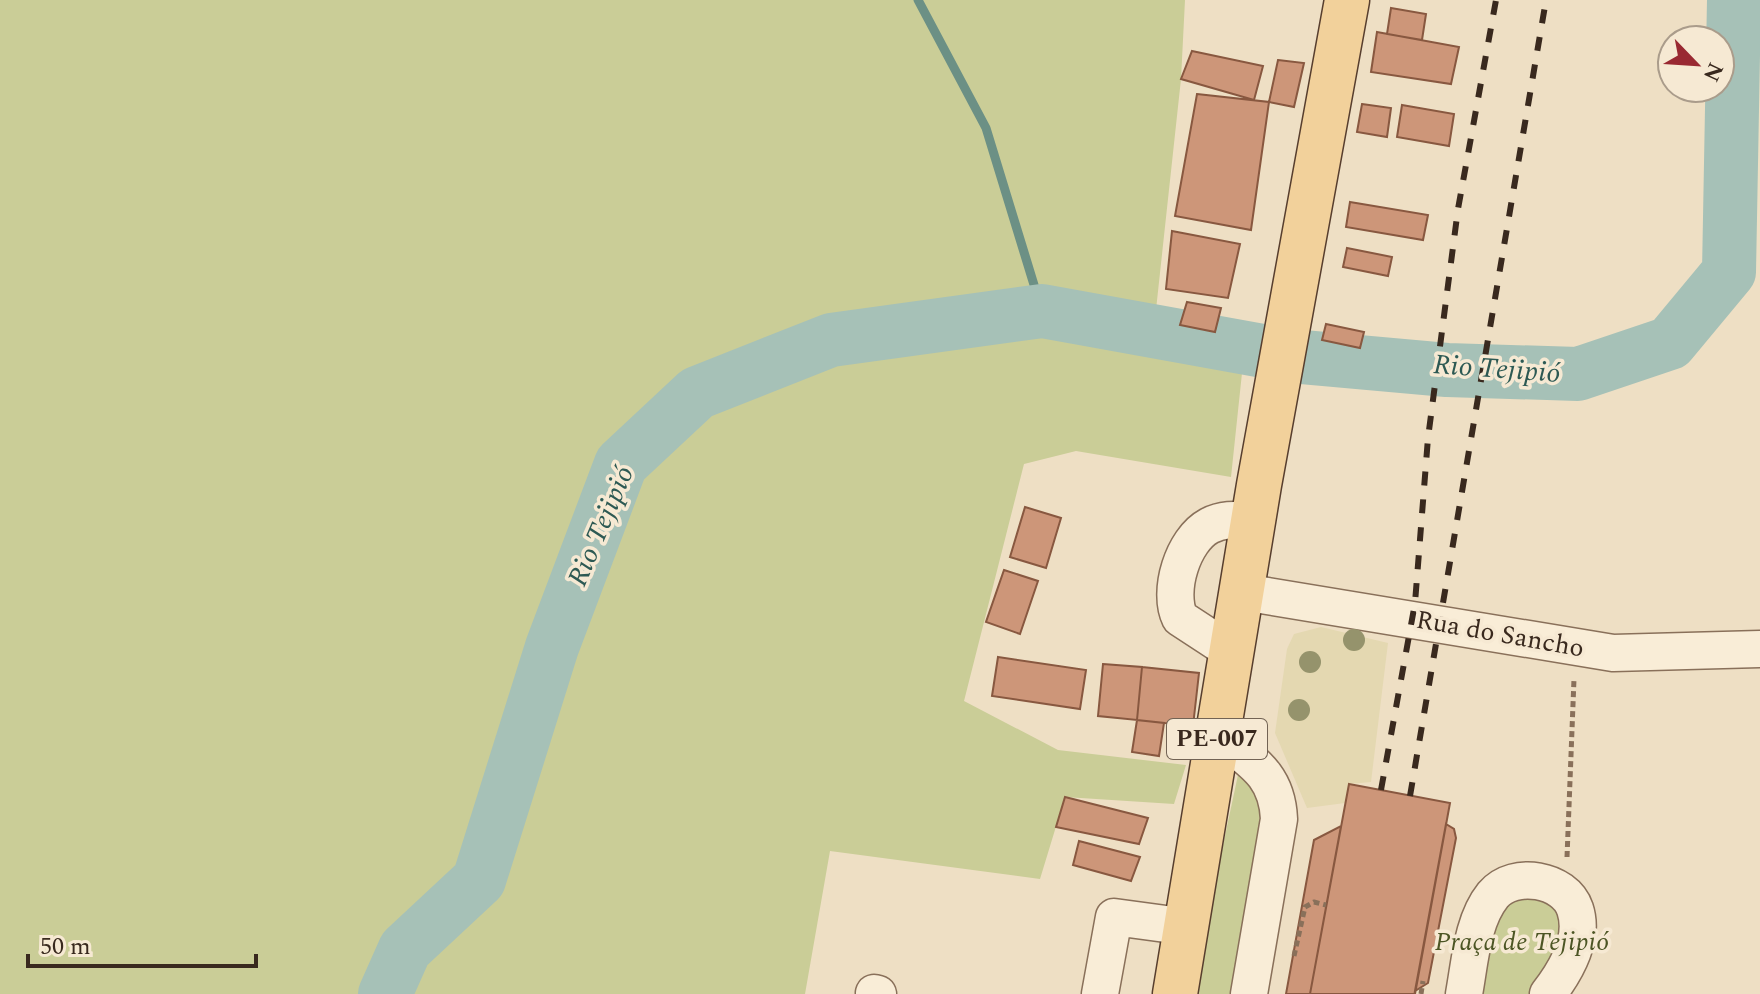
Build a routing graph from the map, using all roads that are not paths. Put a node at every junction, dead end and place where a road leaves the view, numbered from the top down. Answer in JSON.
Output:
{"nodes":[{"id":1,"x":1347,"y":0,"type":"edge"},
{"id":2,"x":1256,"y":503,"type":"junction"},
{"id":3,"x":1243,"y":592,"type":"junction"},
{"id":4,"x":1760,"y":649,"type":"edge"},
{"id":5,"x":1232,"y":652,"type":"junction"},
{"id":6,"x":1217,"y":734,"type":"junction"},
{"id":7,"x":1188,"y":927,"type":"junction"},
{"id":8,"x":1100,"y":994,"type":"edge"},
{"id":9,"x":1175,"y":994,"type":"edge"},
{"id":10,"x":1249,"y":994,"type":"edge"},
{"id":11,"x":1464,"y":994,"type":"edge"},
{"id":12,"x":1548,"y":994,"type":"edge"}],
"edges":[{"from":1,"to":2,"type":"main road","number":"PE-007"},
{"from":2,"to":3,"type":"main road","number":"PE-007"},
{"from":2,"to":5,"type":"street"},
{"from":3,"to":4,"type":"street","name":"Rua do Sancho"},
{"from":3,"to":5,"type":"main road","number":"PE-007"},
{"from":5,"to":6,"type":"main road","number":"PE-007"},
{"from":6,"to":7,"type":"main road","number":"PE-007"},
{"from":6,"to":10,"type":"street"},
{"from":7,"to":8,"type":"street"},
{"from":7,"to":9,"type":"main road","number":"PE-007"},
{"from":11,"to":12,"type":"street"}]}
